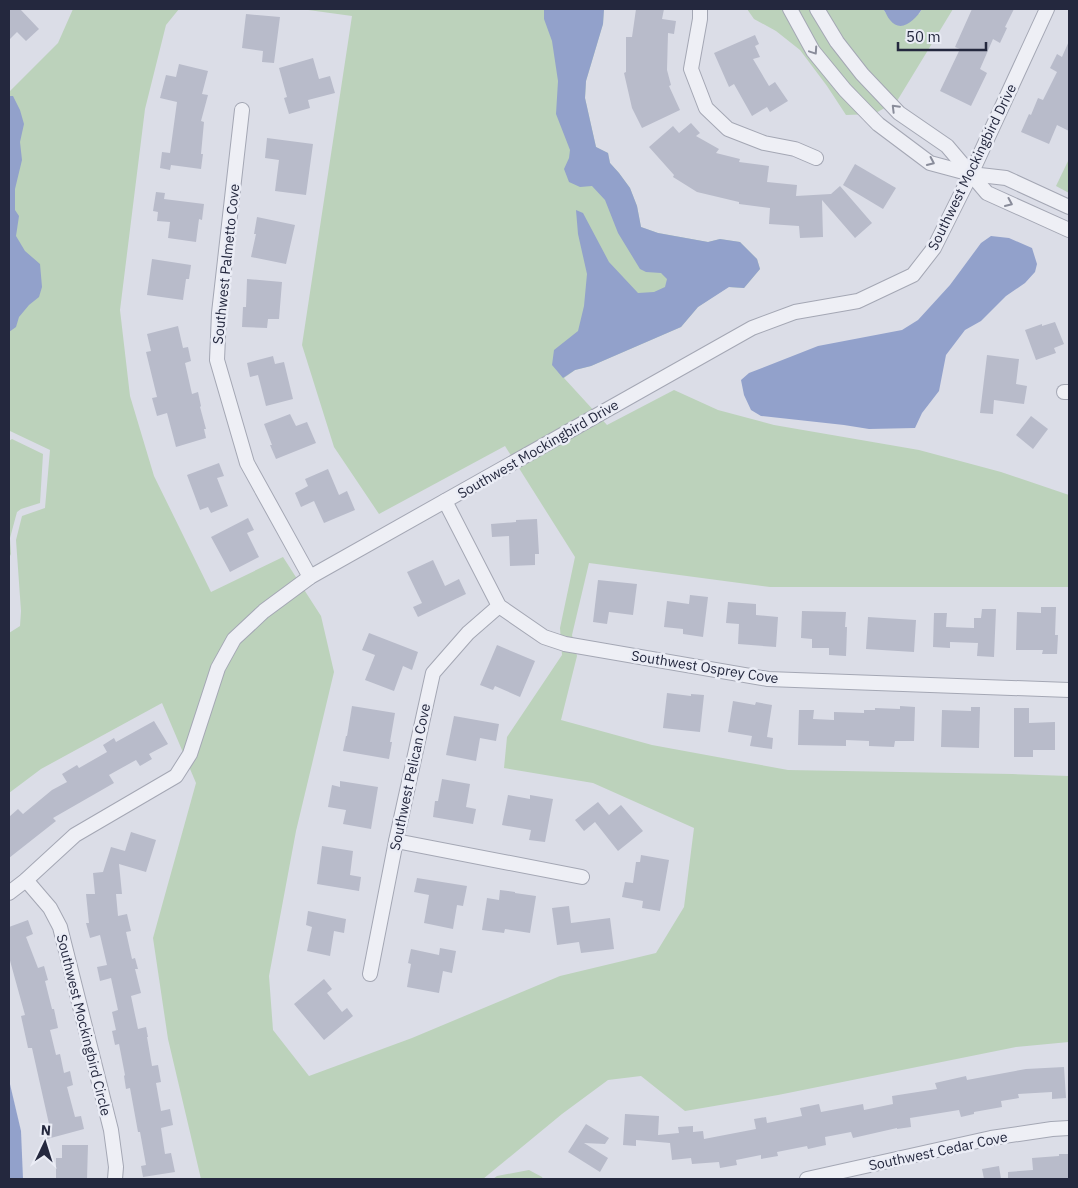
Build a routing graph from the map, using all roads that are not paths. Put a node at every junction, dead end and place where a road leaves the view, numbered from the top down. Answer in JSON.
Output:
{"nodes":[{"id":1,"x":700,"y":9,"type":"edge"},
{"id":2,"x":790,"y":9,"type":"edge"},
{"id":3,"x":817,"y":9,"type":"edge"},
{"id":4,"x":1046,"y":9,"type":"edge"},
{"id":5,"x":242,"y":110,"type":"dead end"},
{"id":6,"x":816,"y":158,"type":"dead end"},
{"id":7,"x":971,"y":174,"type":"junction"},
{"id":8,"x":1069,"y":207,"type":"edge"},
{"id":9,"x":1069,"y":230,"type":"edge"},
{"id":10,"x":446,"y":501,"type":"junction"},
{"id":11,"x":310,"y":577,"type":"junction"},
{"id":12,"x":499,"y":606,"type":"junction"},
{"id":13,"x":1069,"y":690,"type":"edge"},
{"id":14,"x":396,"y":841,"type":"junction"},
{"id":15,"x":582,"y":877,"type":"dead end"},
{"id":16,"x":26,"y":880,"type":"junction"},
{"id":17,"x":9,"y":893,"type":"edge"},
{"id":18,"x":370,"y":974,"type":"dead end"},
{"id":19,"x":1069,"y":1128,"type":"edge"},
{"id":20,"x":115,"y":1179,"type":"edge"},
{"id":21,"x":808,"y":1179,"type":"edge"}],
"edges":[{"from":1,"to":6,"type":"street"},
{"from":2,"to":7,"type":"street","one_way":true},
{"from":7,"to":3,"type":"street","one_way":true},
{"from":4,"to":7,"type":"street","name":"Southwest Mockingbird Drive"},
{"from":5,"to":11,"type":"street","name":"Southwest Palmetto Cove"},
{"from":7,"to":8,"type":"street"},
{"from":7,"to":9,"type":"street","one_way":true},
{"from":7,"to":10,"type":"street","name":"Southwest Mockingbird Drive"},
{"from":10,"to":11,"type":"street","name":"Southwest Mockingbird Drive"},
{"from":10,"to":12,"type":"street","name":"Southwest Osprey Cove"},
{"from":11,"to":16,"type":"street","name":"Southwest Mockingbird Drive"},
{"from":12,"to":13,"type":"street","name":"Southwest Osprey Cove"},
{"from":12,"to":14,"type":"street","name":"Southwest Pelican Cove"},
{"from":14,"to":15,"type":"street"},
{"from":14,"to":18,"type":"street","name":"Southwest Pelican Cove"},
{"from":16,"to":17,"type":"street","name":"Southwest Mockingbird Drive"},
{"from":16,"to":20,"type":"street","name":"Southwest Mockingbird Circle"},
{"from":19,"to":21,"type":"street","name":"Southwest Cedar Cove"}]}
